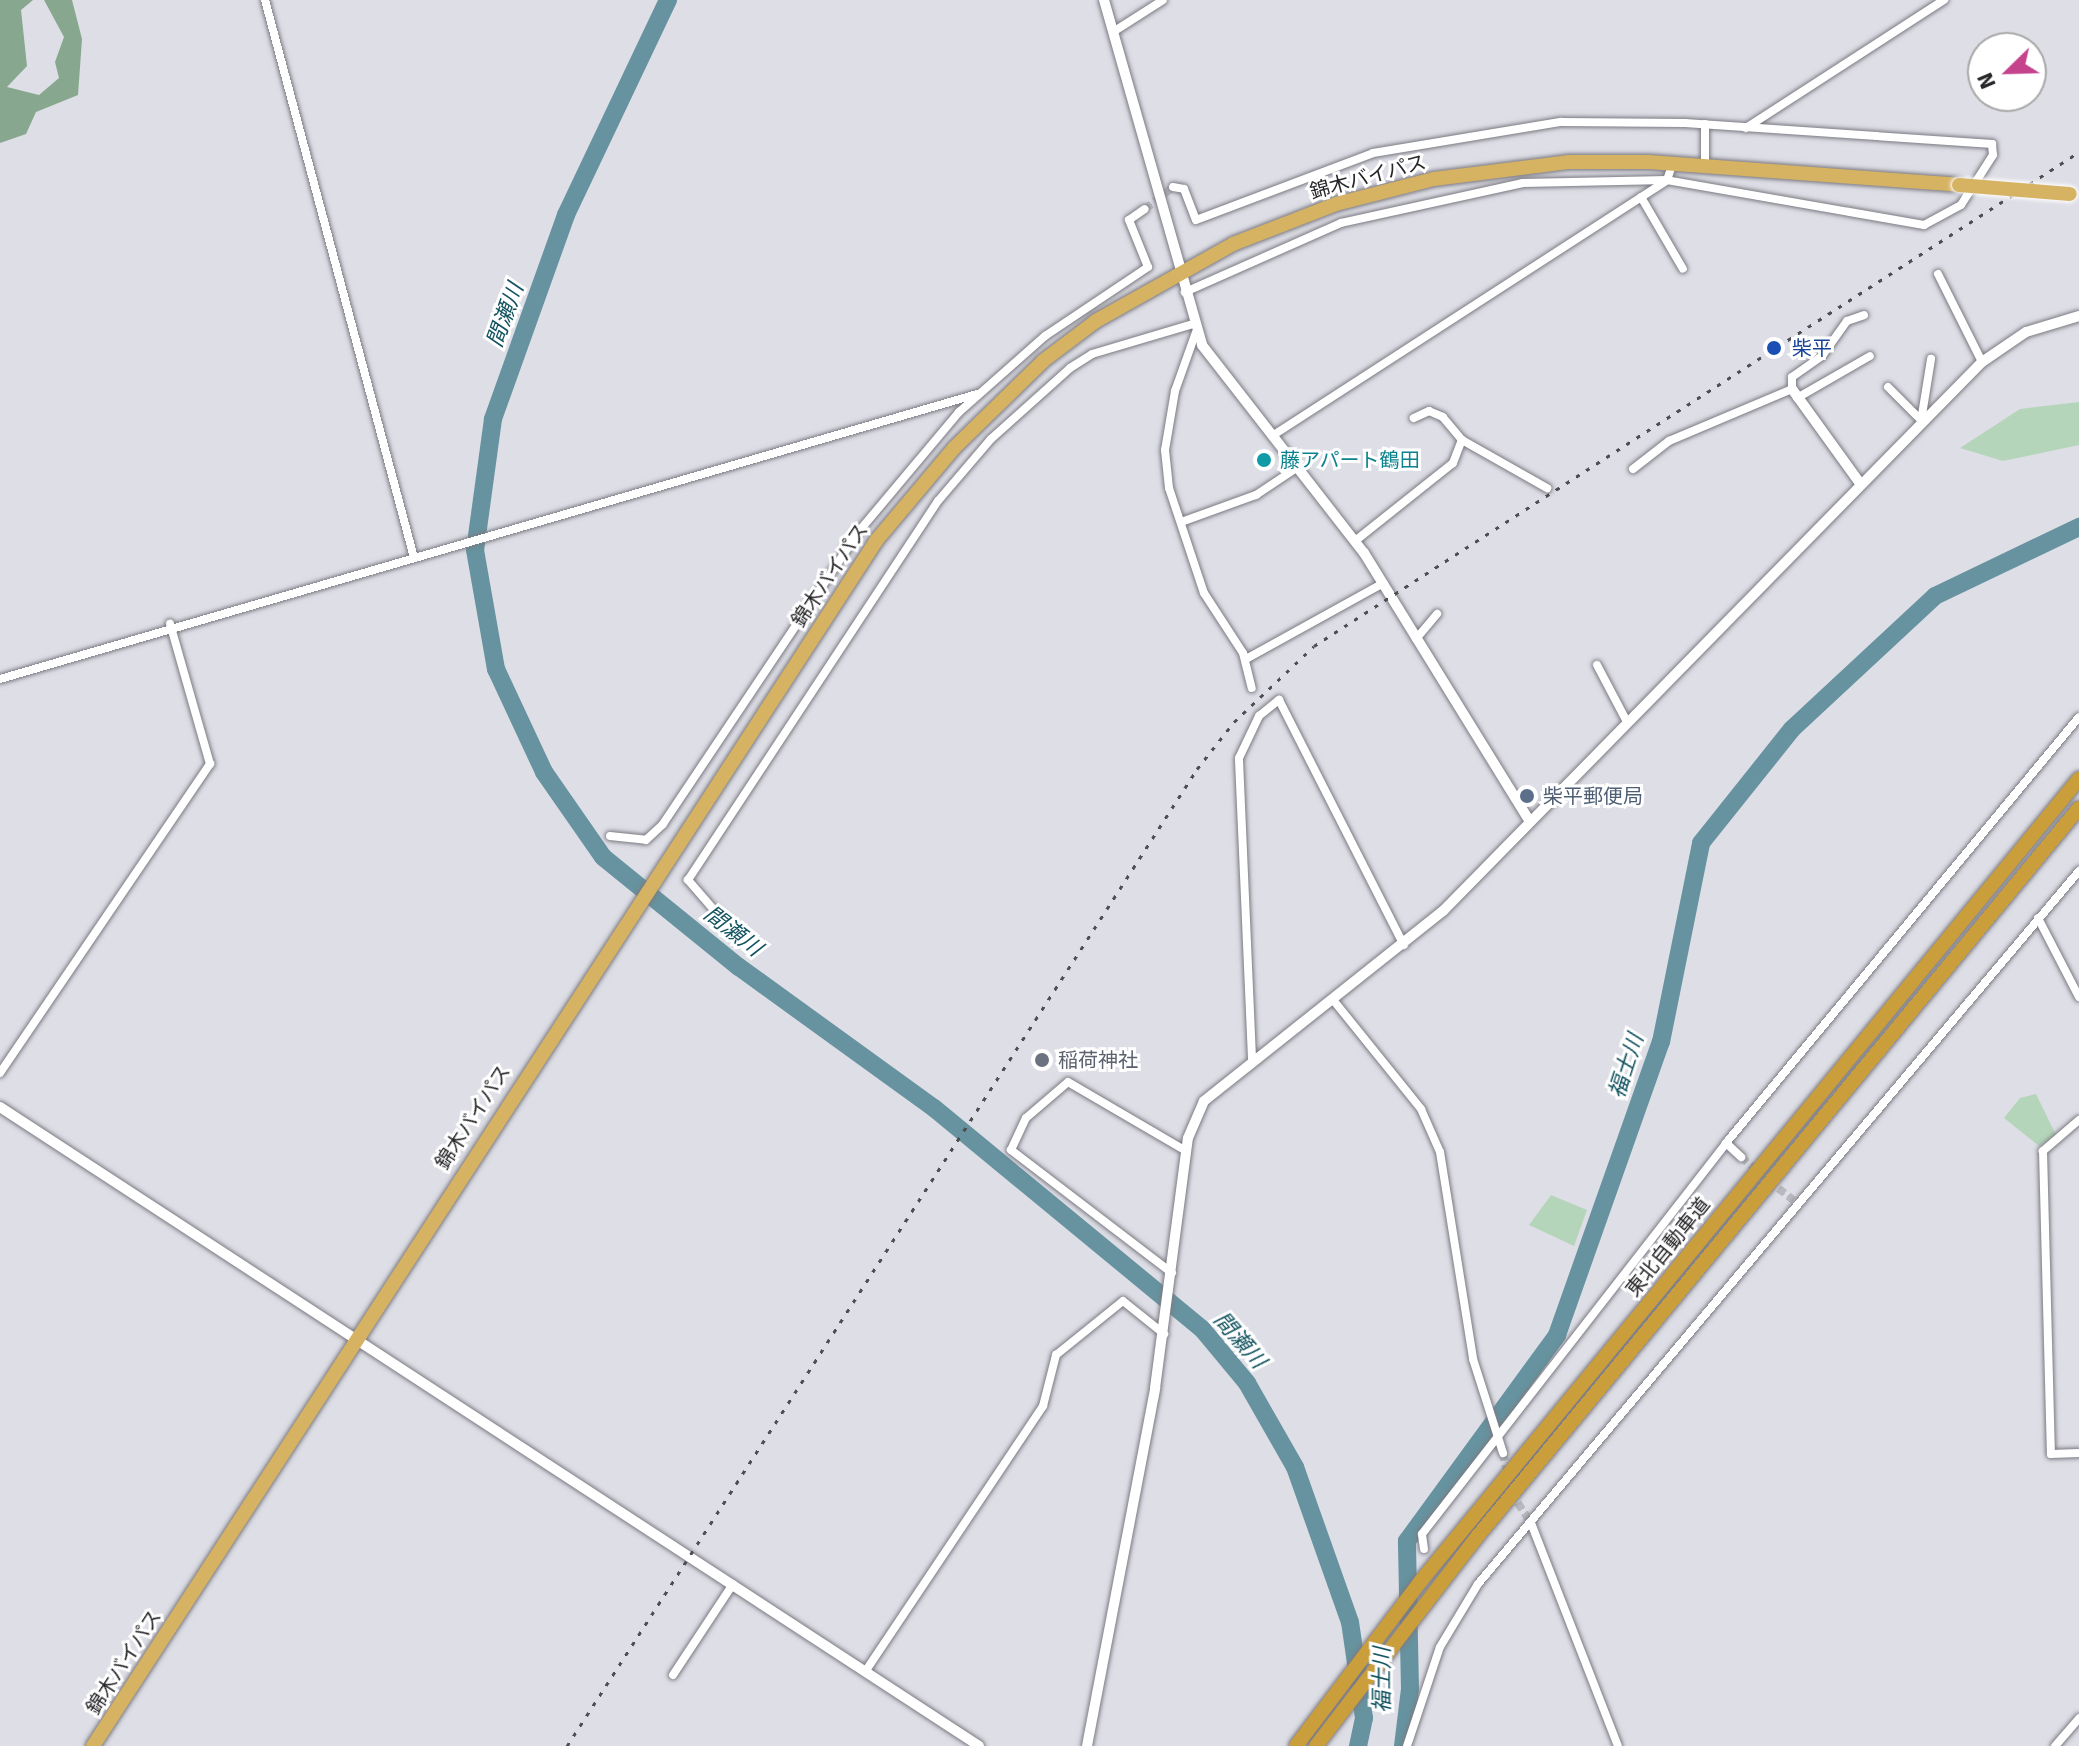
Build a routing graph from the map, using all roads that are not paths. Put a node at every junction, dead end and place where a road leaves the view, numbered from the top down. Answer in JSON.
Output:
{"nodes":[{"id":1,"x":265,"y":0,"type":"edge"},
{"id":2,"x":1104,"y":0,"type":"edge"},
{"id":3,"x":1163,"y":0,"type":"edge"},
{"id":4,"x":1944,"y":0,"type":"edge"},
{"id":5,"x":1113,"y":32,"type":"junction"},
{"id":6,"x":1705,"y":124,"type":"junction"},
{"id":7,"x":1745,"y":128,"type":"junction"},
{"id":8,"x":1673,"y":163,"type":"junction"},
{"id":9,"x":1705,"y":163,"type":"junction"},
{"id":10,"x":1667,"y":180,"type":"junction"},
{"id":11,"x":1173,"y":187,"type":"dead end"},
{"id":12,"x":2075,"y":195,"type":"edge"},
{"id":13,"x":1641,"y":197,"type":"junction"},
{"id":14,"x":1145,"y":209,"type":"tunnel mouth"},
{"id":15,"x":1683,"y":269,"type":"dead end"},
{"id":16,"x":1179,"y":274,"type":"junction"},
{"id":17,"x":1938,"y":274,"type":"dead end"},
{"id":18,"x":1185,"y":292,"type":"junction"},
{"id":19,"x":1864,"y":315,"type":"dead end"},
{"id":20,"x":2079,"y":316,"type":"edge"},
{"id":21,"x":1195,"y":328,"type":"junction"},
{"id":22,"x":1870,"y":356,"type":"dead end"},
{"id":23,"x":1931,"y":359,"type":"dead end"},
{"id":24,"x":1982,"y":362,"type":"junction"},
{"id":25,"x":1888,"y":387,"type":"dead end"},
{"id":26,"x":977,"y":394,"type":"junction"},
{"id":27,"x":1794,"y":394,"type":"junction"},
{"id":28,"x":1414,"y":418,"type":"dead end"},
{"id":29,"x":1921,"y":421,"type":"junction"},
{"id":30,"x":1272,"y":436,"type":"junction"},
{"id":31,"x":1462,"y":440,"type":"junction"},
{"id":32,"x":1298,"y":467,"type":"junction"},
{"id":33,"x":1633,"y":469,"type":"dead end"},
{"id":34,"x":1859,"y":482,"type":"junction"},
{"id":35,"x":1547,"y":488,"type":"dead end"},
{"id":36,"x":1184,"y":521,"type":"junction"},
{"id":37,"x":1355,"y":541,"type":"junction"},
{"id":38,"x":413,"y":554,"type":"junction"},
{"id":39,"x":1382,"y":584,"type":"junction"},
{"id":40,"x":1437,"y":614,"type":"dead end"},
{"id":41,"x":170,"y":624,"type":"junction"},
{"id":42,"x":1416,"y":639,"type":"junction"},
{"id":43,"x":1246,"y":659,"type":"junction"},
{"id":44,"x":1597,"y":665,"type":"dead end"},
{"id":45,"x":0,"y":679,"type":"edge"},
{"id":46,"x":1252,"y":688,"type":"dead end"},
{"id":47,"x":2079,"y":717,"type":"edge"},
{"id":48,"x":1626,"y":720,"type":"junction"},
{"id":49,"x":2079,"y":779,"type":"edge"},
{"id":50,"x":2079,"y":808,"type":"edge"},
{"id":51,"x":1529,"y":820,"type":"junction"},
{"id":52,"x":610,"y":836,"type":"dead end"},
{"id":53,"x":2079,"y":871,"type":"edge"},
{"id":54,"x":2038,"y":918,"type":"junction"},
{"id":55,"x":735,"y":934,"type":"dead end"},
{"id":56,"x":1404,"y":946,"type":"junction"},
{"id":57,"x":2079,"y":997,"type":"edge"},
{"id":58,"x":1334,"y":1001,"type":"junction"},
{"id":59,"x":1252,"y":1058,"type":"junction"},
{"id":60,"x":0,"y":1073,"type":"edge"},
{"id":61,"x":0,"y":1107,"type":"edge"},
{"id":62,"x":2079,"y":1120,"type":"edge"},
{"id":63,"x":1726,"y":1143,"type":"junction"},
{"id":64,"x":1186,"y":1151,"type":"junction"},
{"id":65,"x":1741,"y":1157,"type":"tunnel mouth"},
{"id":66,"x":1172,"y":1277,"type":"junction"},
{"id":67,"x":1164,"y":1334,"type":"junction"},
{"id":68,"x":356,"y":1338,"type":"junction"},
{"id":69,"x":1495,"y":1438,"type":"junction"},
{"id":70,"x":1503,"y":1453,"type":"tunnel mouth"},
{"id":71,"x":2079,"y":1453,"type":"edge"},
{"id":72,"x":1531,"y":1523,"type":"junction"},
{"id":73,"x":1424,"y":1549,"type":"dead end"},
{"id":74,"x":733,"y":1584,"type":"junction"},
{"id":75,"x":865,"y":1672,"type":"junction"},
{"id":76,"x":673,"y":1675,"type":"dead end"},
{"id":77,"x":2079,"y":1718,"type":"edge"},
{"id":78,"x":93,"y":1746,"type":"edge"},
{"id":79,"x":979,"y":1746,"type":"edge"},
{"id":80,"x":1087,"y":1746,"type":"edge"},
{"id":81,"x":1296,"y":1746,"type":"edge"},
{"id":82,"x":1316,"y":1746,"type":"edge"},
{"id":83,"x":1407,"y":1746,"type":"edge"},
{"id":84,"x":1618,"y":1746,"type":"edge"},
{"id":85,"x":2055,"y":1746,"type":"edge"}],
"edges":[{"from":1,"to":38,"type":"street"},
{"from":2,"to":5,"type":"street"},
{"from":3,"to":5,"type":"street"},
{"from":4,"to":7,"type":"street"},
{"from":5,"to":16,"type":"street"},
{"from":6,"to":7,"type":"street"},
{"from":6,"to":9,"type":"street"},
{"from":6,"to":11,"type":"street"},
{"from":7,"to":10,"type":"street"},
{"from":8,"to":9,"type":"highway","name":"錦木バイパス"},
{"from":8,"to":10,"type":"street"},
{"from":8,"to":16,"type":"highway","name":"錦木バイパス"},
{"from":9,"to":12,"type":"highway","name":"錦木バイパス","bridge":true},
{"from":10,"to":13,"type":"street"},
{"from":10,"to":18,"type":"street"},
{"from":13,"to":15,"type":"street"},
{"from":13,"to":30,"type":"street"},
{"from":14,"to":26,"type":"street"},
{"from":16,"to":18,"type":"street"},
{"from":16,"to":68,"type":"highway","name":"錦木バイパス"},
{"from":17,"to":24,"type":"street"},
{"from":18,"to":21,"type":"street"},
{"from":19,"to":27,"type":"street"},
{"from":20,"to":24,"type":"street"},
{"from":21,"to":30,"type":"street"},
{"from":21,"to":36,"type":"street"},
{"from":21,"to":55,"type":"street"},
{"from":22,"to":27,"type":"street"},
{"from":23,"to":29,"type":"street"},
{"from":24,"to":29,"type":"street"},
{"from":25,"to":29,"type":"street"},
{"from":26,"to":38,"type":"street"},
{"from":26,"to":52,"type":"street"},
{"from":27,"to":33,"type":"street"},
{"from":27,"to":34,"type":"street"},
{"from":28,"to":31,"type":"street"},
{"from":29,"to":34,"type":"street"},
{"from":30,"to":32,"type":"street"},
{"from":31,"to":35,"type":"street"},
{"from":31,"to":37,"type":"street"},
{"from":32,"to":36,"type":"street"},
{"from":32,"to":37,"type":"street"},
{"from":34,"to":48,"type":"street"},
{"from":36,"to":43,"type":"street"},
{"from":37,"to":39,"type":"street"},
{"from":38,"to":41,"type":"street"},
{"from":39,"to":42,"type":"street"},
{"from":39,"to":43,"type":"street"},
{"from":40,"to":42,"type":"street"},
{"from":41,"to":45,"type":"street"},
{"from":41,"to":60,"type":"street"},
{"from":42,"to":51,"type":"street"},
{"from":43,"to":46,"type":"street"},
{"from":44,"to":48,"type":"street"},
{"from":47,"to":63,"type":"street"},
{"from":48,"to":51,"type":"street"},
{"from":49,"to":81,"type":"highway","name":"東北自動車道"},
{"from":50,"to":82,"type":"highway","name":"東北自動車道"},
{"from":51,"to":56,"type":"street"},
{"from":53,"to":54,"type":"street"},
{"from":54,"to":57,"type":"street"},
{"from":54,"to":72,"type":"street"},
{"from":56,"to":58,"type":"street"},
{"from":56,"to":59,"type":"street"},
{"from":58,"to":59,"type":"street"},
{"from":58,"to":69,"type":"street"},
{"from":59,"to":64,"type":"street"},
{"from":61,"to":68,"type":"street"},
{"from":62,"to":71,"type":"street"},
{"from":63,"to":65,"type":"street"},
{"from":63,"to":69,"type":"street"},
{"from":64,"to":66,"type":"street"},
{"from":64,"to":66,"type":"street"},
{"from":66,"to":67,"type":"street"},
{"from":67,"to":75,"type":"street"},
{"from":67,"to":80,"type":"street"},
{"from":68,"to":74,"type":"street"},
{"from":68,"to":78,"type":"highway","name":"錦木バイパス"},
{"from":69,"to":70,"type":"street"},
{"from":69,"to":73,"type":"street"},
{"from":72,"to":83,"type":"street"},
{"from":72,"to":84,"type":"street"},
{"from":74,"to":75,"type":"street"},
{"from":74,"to":76,"type":"street"},
{"from":75,"to":79,"type":"street"},
{"from":77,"to":85,"type":"street"}]}
